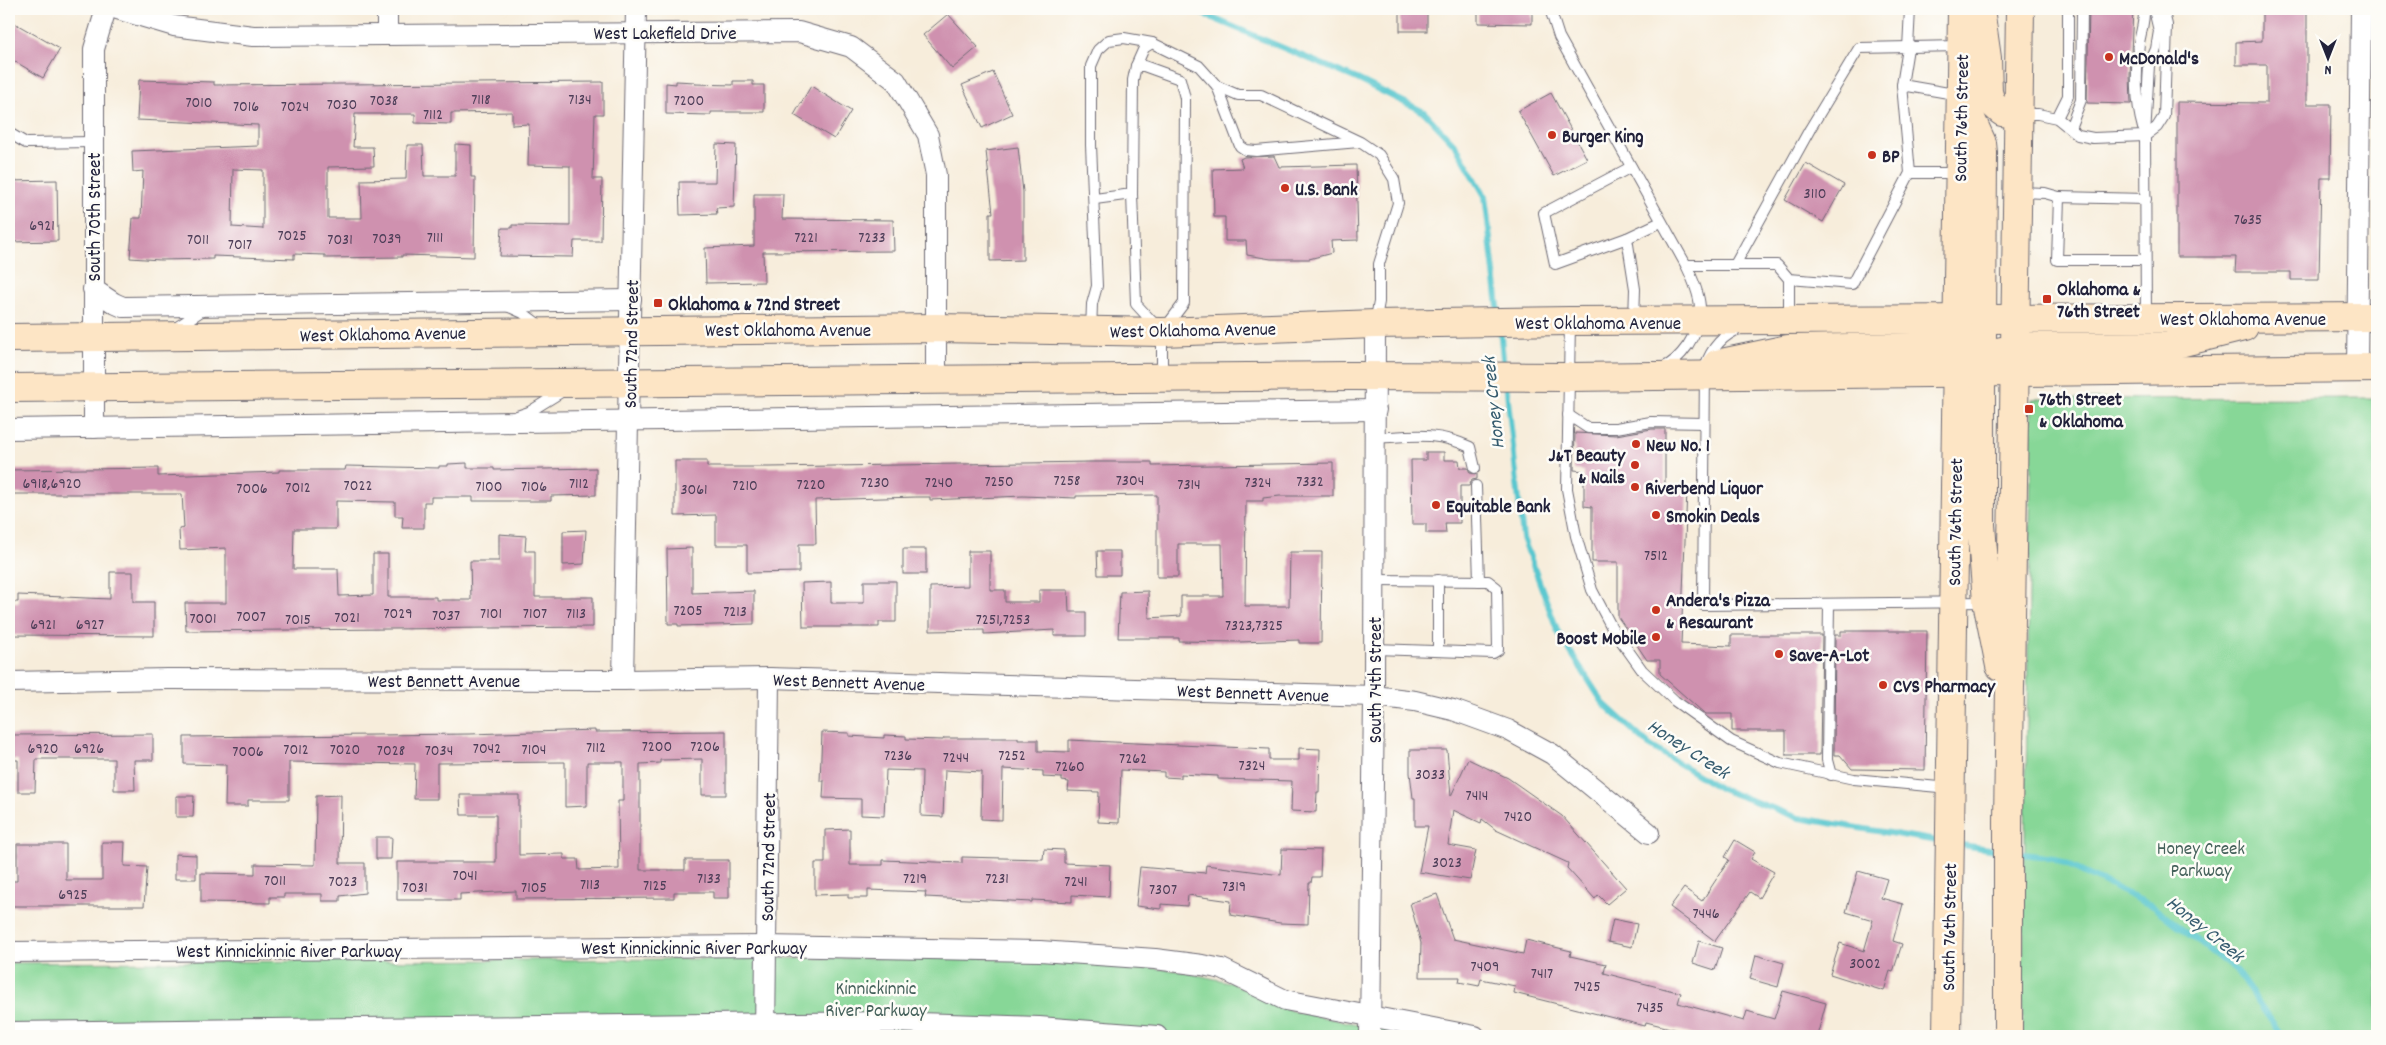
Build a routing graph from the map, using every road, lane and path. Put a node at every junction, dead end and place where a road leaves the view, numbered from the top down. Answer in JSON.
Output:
{"nodes":[{"id":1,"x":106,"y":9,"type":"edge"},
{"id":2,"x":117,"y":9,"type":"edge"},
{"id":3,"x":387,"y":9,"type":"edge"},
{"id":4,"x":636,"y":9,"type":"edge"},
{"id":5,"x":1550,"y":9,"type":"edge"},
{"id":6,"x":1910,"y":9,"type":"edge"},
{"id":7,"x":1962,"y":9,"type":"edge"},
{"id":8,"x":1980,"y":9,"type":"edge"},
{"id":9,"x":2020,"y":9,"type":"edge"},
{"id":10,"x":2068,"y":9,"type":"edge"},
{"id":11,"x":2082,"y":9,"type":"edge"},
{"id":12,"x":2144,"y":9,"type":"edge"},
{"id":13,"x":2151,"y":9,"type":"edge"},
{"id":14,"x":2163,"y":9,"type":"edge"},
{"id":15,"x":2361,"y":9,"type":"edge"},
{"id":16,"x":635,"y":32,"type":"junction"},
{"id":17,"x":387,"y":34,"type":"junction"},
{"id":18,"x":1152,"y":43,"type":"junction"},
{"id":19,"x":1961,"y":46,"type":"junction"},
{"id":20,"x":1908,"y":48,"type":"junction"},
{"id":21,"x":1136,"y":66,"type":"junction"},
{"id":22,"x":1902,"y":85,"type":"junction"},
{"id":23,"x":1217,"y":86,"type":"junction"},
{"id":24,"x":1960,"y":95,"type":"junction"},
{"id":25,"x":2019,"y":114,"type":"junction"},
{"id":26,"x":2057,"y":118,"type":"junction"},
{"id":27,"x":2070,"y":128,"type":"junction"},
{"id":28,"x":9,"y":133,"type":"edge"},
{"id":29,"x":2145,"y":136,"type":"junction"},
{"id":30,"x":93,"y":142,"type":"junction"},
{"id":31,"x":1360,"y":142,"type":"junction"},
{"id":32,"x":1631,"y":167,"type":"junction"},
{"id":33,"x":1910,"y":173,"type":"junction"},
{"id":34,"x":1959,"y":174,"type":"junction"},
{"id":35,"x":2018,"y":192,"type":"junction"},
{"id":36,"x":1132,"y":194,"type":"junction"},
{"id":37,"x":2059,"y":197,"type":"junction"},
{"id":38,"x":1095,"y":199,"type":"junction"},
{"id":39,"x":2146,"y":199,"type":"junction"},
{"id":40,"x":1661,"y":222,"type":"junction"},
{"id":41,"x":1627,"y":238,"type":"junction"},
{"id":42,"x":2146,"y":260,"type":"junction"},
{"id":43,"x":1736,"y":263,"type":"junction"},
{"id":44,"x":1686,"y":264,"type":"junction"},
{"id":45,"x":1789,"y":280,"type":"junction"},
{"id":46,"x":93,"y":289,"type":"junction"},
{"id":47,"x":631,"y":300,"type":"junction"},
{"id":48,"x":491,"y":301,"type":"junction"},
{"id":49,"x":216,"y":304,"type":"junction"},
{"id":50,"x":2367,"y":317,"type":"edge"},
{"id":51,"x":2274,"y":318,"type":"junction"},
{"id":52,"x":2146,"y":319,"type":"junction"},
{"id":53,"x":2016,"y":320,"type":"junction"},
{"id":54,"x":1570,"y":321,"type":"junction"},
{"id":55,"x":1634,"y":321,"type":"junction"},
{"id":56,"x":1700,"y":321,"type":"junction"},
{"id":57,"x":1779,"y":321,"type":"junction"},
{"id":58,"x":1375,"y":324,"type":"junction"},
{"id":59,"x":936,"y":328,"type":"junction"},
{"id":60,"x":631,"y":330,"type":"junction"},
{"id":61,"x":546,"y":331,"type":"junction"},
{"id":62,"x":1090,"y":331,"type":"junction"},
{"id":63,"x":1162,"y":332,"type":"junction"},
{"id":64,"x":159,"y":336,"type":"junction"},
{"id":65,"x":94,"y":337,"type":"junction"},
{"id":66,"x":9,"y":338,"type":"edge"},
{"id":67,"x":1974,"y":348,"type":"junction"},
{"id":68,"x":2015,"y":359,"type":"junction"},
{"id":69,"x":2367,"y":368,"type":"edge"},
{"id":70,"x":1704,"y":371,"type":"junction"},
{"id":71,"x":1376,"y":376,"type":"junction"},
{"id":72,"x":1634,"y":376,"type":"junction"},
{"id":73,"x":1557,"y":377,"type":"junction"},
{"id":74,"x":1162,"y":378,"type":"junction"},
{"id":75,"x":936,"y":379,"type":"junction"},
{"id":76,"x":594,"y":382,"type":"junction"},
{"id":77,"x":630,"y":382,"type":"junction"},
{"id":78,"x":93,"y":387,"type":"junction"},
{"id":79,"x":9,"y":388,"type":"edge"},
{"id":80,"x":1376,"y":410,"type":"junction"},
{"id":81,"x":1568,"y":415,"type":"junction"},
{"id":82,"x":629,"y":422,"type":"junction"},
{"id":83,"x":494,"y":423,"type":"junction"},
{"id":84,"x":1704,"y":423,"type":"junction"},
{"id":85,"x":94,"y":428,"type":"junction"},
{"id":86,"x":9,"y":429,"type":"edge"},
{"id":87,"x":1375,"y":438,"type":"junction"},
{"id":88,"x":1475,"y":468,"type":"dead end"},
{"id":89,"x":1476,"y":486,"type":"dead end"},
{"id":90,"x":1375,"y":580,"type":"junction"},
{"id":91,"x":1438,"y":580,"type":"junction"},
{"id":92,"x":1479,"y":581,"type":"junction"},
{"id":93,"x":1999,"y":601,"type":"junction"},
{"id":94,"x":1953,"y":603,"type":"junction"},
{"id":95,"x":1829,"y":604,"type":"junction"},
{"id":96,"x":1375,"y":648,"type":"junction"},
{"id":97,"x":1438,"y":651,"type":"junction"},
{"id":98,"x":769,"y":678,"type":"junction"},
{"id":99,"x":623,"y":680,"type":"junction"},
{"id":100,"x":9,"y":682,"type":"edge"},
{"id":101,"x":1374,"y":696,"type":"junction"},
{"id":102,"x":1831,"y":775,"type":"junction"},
{"id":103,"x":1950,"y":800,"type":"junction"},
{"id":104,"x":1649,"y":833,"type":"dead end"},
{"id":105,"x":766,"y":946,"type":"junction"},
{"id":106,"x":9,"y":952,"type":"edge"},
{"id":107,"x":1371,"y":1015,"type":"junction"},
{"id":108,"x":765,"y":1030,"type":"edge"},
{"id":109,"x":9,"y":1032,"type":"edge"},
{"id":110,"x":1157,"y":1036,"type":"edge"},
{"id":111,"x":1370,"y":1036,"type":"edge"},
{"id":112,"x":1475,"y":1036,"type":"edge"},
{"id":113,"x":1947,"y":1036,"type":"edge"},
{"id":114,"x":2008,"y":1036,"type":"edge"}],
"edges":[{"from":1,"to":30,"type":"street","name":"South 70th Street"},
{"from":2,"to":17,"type":"street","name":"West Lakefield Drive"},
{"from":3,"to":17,"type":"street"},
{"from":4,"to":16,"type":"street","name":"South 72nd Street"},
{"from":5,"to":32,"type":"lane"},
{"from":6,"to":20,"type":"lane"},
{"from":7,"to":19,"type":"main road","name":"South 76th Street"},
{"from":8,"to":25,"type":"main road"},
{"from":9,"to":25,"type":"main road"},
{"from":10,"to":26,"type":"lane"},
{"from":11,"to":27,"type":"lane"},
{"from":12,"to":29,"type":"lane"},
{"from":13,"to":29,"type":"lane"},
{"from":14,"to":29,"type":"lane"},
{"from":15,"to":50,"type":"street"},
{"from":16,"to":17,"type":"street","name":"West Lakefield Drive"},
{"from":16,"to":47,"type":"street","name":"South 72nd Street"},
{"from":16,"to":59,"type":"street","name":"West Lakefield Drive"},
{"from":18,"to":21,"type":"lane"},
{"from":18,"to":23,"type":"lane"},
{"from":18,"to":38,"type":"lane"},
{"from":19,"to":20,"type":"lane"},
{"from":19,"to":24,"type":"main road","name":"South 76th Street"},
{"from":20,"to":22,"type":"lane"},
{"from":20,"to":43,"type":"lane"},
{"from":21,"to":36,"type":"lane"},
{"from":21,"to":63,"type":"lane"},
{"from":22,"to":24,"type":"lane"},
{"from":22,"to":33,"type":"lane"},
{"from":23,"to":31,"type":"lane"},
{"from":23,"to":31,"type":"lane"},
{"from":24,"to":34,"type":"main road","name":"South 76th Street"},
{"from":24,"to":67,"type":"main road"},
{"from":25,"to":26,"type":"lane"},
{"from":25,"to":35,"type":"main road"},
{"from":26,"to":27,"type":"lane"},
{"from":27,"to":29,"type":"lane"},
{"from":28,"to":30,"type":"lane"},
{"from":29,"to":39,"type":"lane"},
{"from":30,"to":46,"type":"street","name":"South 70th Street"},
{"from":31,"to":58,"type":"lane"},
{"from":32,"to":40,"type":"lane"},
{"from":32,"to":41,"type":"lane"},
{"from":33,"to":34,"type":"lane"},
{"from":33,"to":45,"type":"lane"},
{"from":34,"to":67,"type":"main road","name":"South 76th Street"},
{"from":35,"to":37,"type":"lane"},
{"from":35,"to":53,"type":"main road"},
{"from":36,"to":38,"type":"lane"},
{"from":36,"to":63,"type":"lane"},
{"from":37,"to":39,"type":"lane"},
{"from":37,"to":42,"type":"lane"},
{"from":38,"to":62,"type":"lane"},
{"from":39,"to":42,"type":"lane"},
{"from":40,"to":41,"type":"lane"},
{"from":40,"to":44,"type":"lane"},
{"from":41,"to":55,"type":"lane"},
{"from":42,"to":52,"type":"lane"},
{"from":43,"to":44,"type":"lane"},
{"from":43,"to":45,"type":"lane"},
{"from":44,"to":56,"type":"lane"},
{"from":45,"to":57,"type":"lane"},
{"from":46,"to":49,"type":"street"},
{"from":46,"to":65,"type":"street","name":"South 70th Street"},
{"from":47,"to":48,"type":"street"},
{"from":47,"to":60,"type":"street","name":"South 72nd Street"},
{"from":48,"to":49,"type":"street"},
{"from":48,"to":61,"type":"lane"},
{"from":49,"to":64,"type":"lane"},
{"from":50,"to":51,"type":"main road","name":"West Oklahoma Avenue"},
{"from":50,"to":69,"type":"street"},
{"from":51,"to":52,"type":"main road","name":"West Oklahoma Avenue"},
{"from":51,"to":68,"type":"main road"},
{"from":52,"to":53,"type":"main road","name":"West Oklahoma Avenue"},
{"from":53,"to":67,"type":"main road","name":"West Oklahoma Avenue"},
{"from":53,"to":68,"type":"main road"},
{"from":54,"to":55,"type":"main road","name":"West Oklahoma Avenue"},
{"from":54,"to":58,"type":"main road","name":"West Oklahoma Avenue"},
{"from":54,"to":73,"type":"lane"},
{"from":55,"to":56,"type":"main road","name":"West Oklahoma Avenue"},
{"from":56,"to":57,"type":"main road","name":"West Oklahoma Avenue"},
{"from":56,"to":72,"type":"lane"},
{"from":57,"to":67,"type":"main road","name":"West Oklahoma Avenue"},
{"from":57,"to":70,"type":"lane"},
{"from":58,"to":63,"type":"main road","name":"West Oklahoma Avenue"},
{"from":58,"to":71,"type":"street","name":"South 74th Street"},
{"from":59,"to":60,"type":"main road","name":"West Oklahoma Avenue"},
{"from":59,"to":62,"type":"main road","name":"West Oklahoma Avenue"},
{"from":59,"to":75,"type":"street","name":"West Lakefield Drive"},
{"from":60,"to":61,"type":"main road","name":"West Oklahoma Avenue"},
{"from":60,"to":77,"type":"street","name":"South 72nd Street"},
{"from":61,"to":64,"type":"main road","name":"West Oklahoma Avenue"},
{"from":62,"to":63,"type":"main road","name":"West Oklahoma Avenue"},
{"from":63,"to":74,"type":"lane"},
{"from":64,"to":65,"type":"main road","name":"West Oklahoma Avenue"},
{"from":65,"to":66,"type":"main road","name":"West Oklahoma Avenue"},
{"from":65,"to":78,"type":"street","name":"South 70th Street"},
{"from":67,"to":68,"type":"main road"},
{"from":67,"to":70,"type":"main road","name":"West Oklahoma Avenue"},
{"from":67,"to":93,"type":"main road"},
{"from":67,"to":94,"type":"main road","name":"South 76th Street"},
{"from":68,"to":69,"type":"main road"},
{"from":68,"to":93,"type":"main road"},
{"from":70,"to":72,"type":"main road","name":"West Oklahoma Avenue"},
{"from":70,"to":84,"type":"lane"},
{"from":71,"to":73,"type":"main road","name":"West Oklahoma Avenue"},
{"from":71,"to":74,"type":"main road","name":"West Oklahoma Avenue"},
{"from":71,"to":80,"type":"street","name":"South 74th Street"},
{"from":72,"to":73,"type":"main road","name":"West Oklahoma Avenue"},
{"from":73,"to":81,"type":"lane"},
{"from":74,"to":75,"type":"main road","name":"West Oklahoma Avenue"},
{"from":75,"to":77,"type":"main road","name":"West Oklahoma Avenue"},
{"from":76,"to":77,"type":"main road","name":"West Oklahoma Avenue"},
{"from":76,"to":78,"type":"main road","name":"West Oklahoma Avenue"},
{"from":76,"to":83,"type":"lane"},
{"from":77,"to":82,"type":"street","name":"South 72nd Street"},
{"from":78,"to":79,"type":"main road","name":"West Oklahoma Avenue"},
{"from":78,"to":85,"type":"street","name":"South 70th Street"},
{"from":80,"to":82,"type":"street"},
{"from":80,"to":87,"type":"street","name":"South 74th Street"},
{"from":81,"to":84,"type":"lane"},
{"from":81,"to":102,"type":"lane"},
{"from":82,"to":83,"type":"street"},
{"from":82,"to":99,"type":"street","name":"South 72nd Street"},
{"from":83,"to":85,"type":"street"},
{"from":84,"to":95,"type":"lane"},
{"from":85,"to":86,"type":"street"},
{"from":87,"to":88,"type":"lane"},
{"from":87,"to":90,"type":"street","name":"South 74th Street"},
{"from":89,"to":92,"type":"lane"},
{"from":90,"to":91,"type":"lane"},
{"from":90,"to":96,"type":"street","name":"South 74th Street"},
{"from":91,"to":92,"type":"lane"},
{"from":91,"to":97,"type":"lane"},
{"from":92,"to":97,"type":"lane"},
{"from":93,"to":94,"type":"lane"},
{"from":93,"to":114,"type":"main road"},
{"from":94,"to":95,"type":"lane"},
{"from":94,"to":103,"type":"main road","name":"South 76th Street"},
{"from":95,"to":102,"type":"lane"},
{"from":96,"to":97,"type":"lane"},
{"from":96,"to":101,"type":"street","name":"South 74th Street"},
{"from":98,"to":99,"type":"street","name":"West Bennett Avenue"},
{"from":98,"to":101,"type":"street","name":"West Bennett Avenue"},
{"from":98,"to":105,"type":"street","name":"South 72nd Street"},
{"from":99,"to":100,"type":"street","name":"West Bennett Avenue"},
{"from":101,"to":104,"type":"street","name":"West Bennett Avenue"},
{"from":101,"to":107,"type":"street","name":"South 74th Street"},
{"from":102,"to":103,"type":"lane"},
{"from":103,"to":113,"type":"main road","name":"South 76th Street"},
{"from":105,"to":106,"type":"street","name":"West Kinnickinnic River Parkway"},
{"from":105,"to":107,"type":"street","name":"West Kinnickinnic River Parkway"},
{"from":105,"to":108,"type":"street","name":"South 72nd Street"},
{"from":107,"to":111,"type":"street","name":"South 74th Street"},
{"from":107,"to":112,"type":"street","name":"West Kinnickinnic River Parkway"},
{"from":108,"to":109,"type":"street"},
{"from":108,"to":110,"type":"street"}]}
